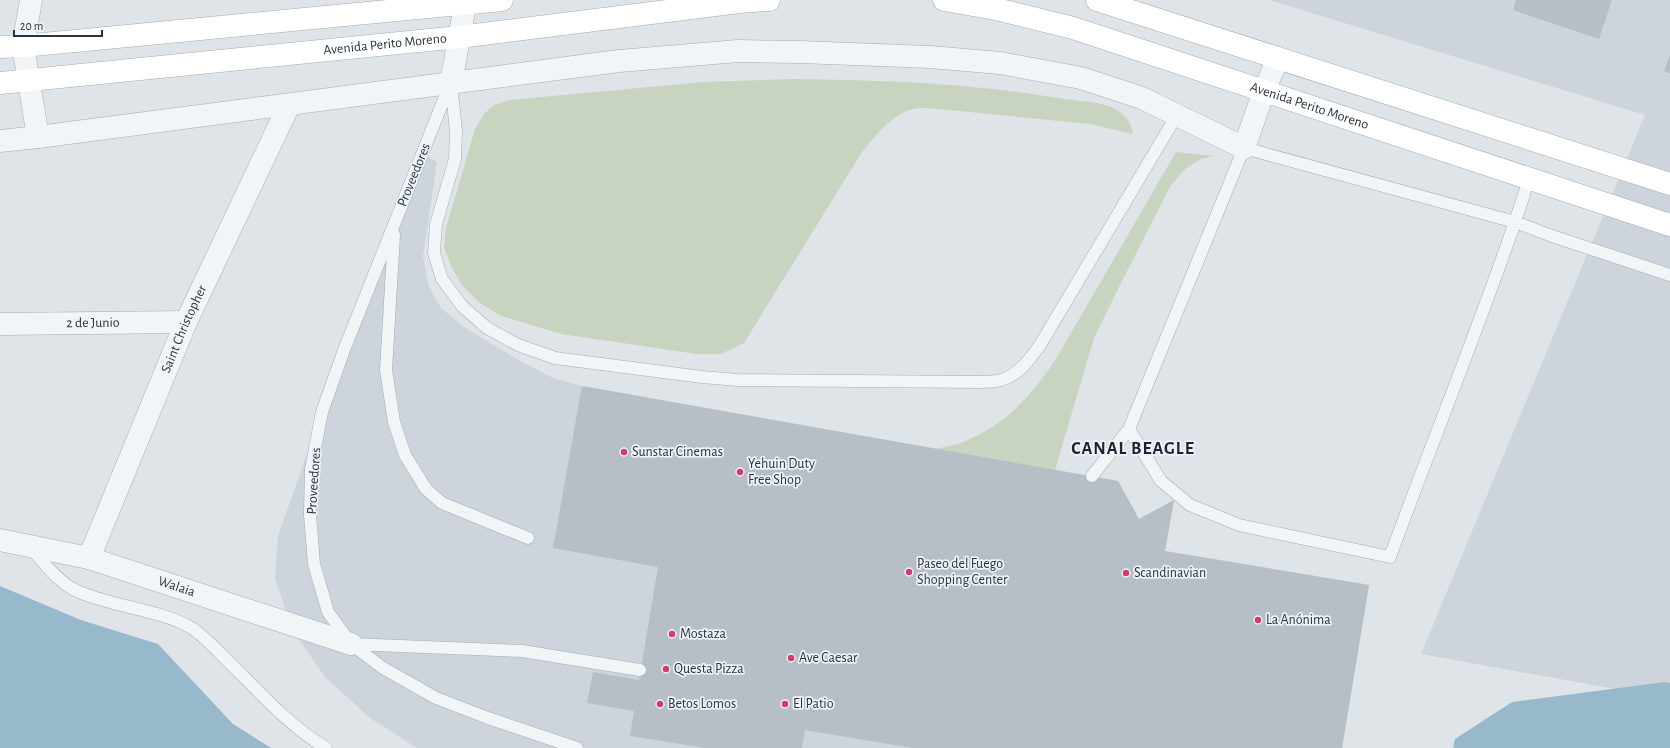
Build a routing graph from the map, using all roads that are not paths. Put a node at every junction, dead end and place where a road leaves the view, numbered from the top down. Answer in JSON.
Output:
{"nodes":[{"id":1,"x":31,"y":0,"type":"edge"},
{"id":2,"x":502,"y":0,"type":"edge"},
{"id":3,"x":770,"y":0,"type":"edge"},
{"id":4,"x":944,"y":0,"type":"edge"},
{"id":5,"x":1097,"y":0,"type":"edge"},
{"id":6,"x":466,"y":2,"type":"edge"},
{"id":7,"x":459,"y":37,"type":"junction"},
{"id":8,"x":0,"y":46,"type":"edge"},
{"id":9,"x":23,"y":46,"type":"junction"},
{"id":10,"x":1278,"y":58,"type":"junction"},
{"id":11,"x":29,"y":81,"type":"junction"},
{"id":12,"x":0,"y":83,"type":"edge"},
{"id":13,"x":451,"y":83,"type":"junction"},
{"id":14,"x":1264,"y":91,"type":"junction"},
{"id":15,"x":289,"y":105,"type":"junction"},
{"id":16,"x":1177,"y":115,"type":"junction"},
{"id":17,"x":38,"y":137,"type":"junction"},
{"id":18,"x":0,"y":141,"type":"edge"},
{"id":19,"x":1244,"y":148,"type":"junction"},
{"id":20,"x":1528,"y":179,"type":"junction"},
{"id":21,"x":1670,"y":184,"type":"edge"},
{"id":22,"x":1515,"y":222,"type":"junction"},
{"id":23,"x":395,"y":223,"type":"junction"},
{"id":24,"x":1670,"y":225,"type":"edge"},
{"id":25,"x":1670,"y":275,"type":"edge"},
{"id":26,"x":186,"y":322,"type":"junction"},
{"id":27,"x":0,"y":324,"type":"edge"},
{"id":28,"x":1128,"y":428,"type":"junction"},
{"id":29,"x":1092,"y":476,"type":"dead end"},
{"id":30,"x":528,"y":538,"type":"dead end"},
{"id":31,"x":0,"y":540,"type":"edge"},
{"id":32,"x":29,"y":546,"type":"junction"},
{"id":33,"x":89,"y":558,"type":"junction"},
{"id":34,"x":351,"y":644,"type":"junction"},
{"id":35,"x":640,"y":670,"type":"dead end"},
{"id":36,"x":326,"y":748,"type":"edge"},
{"id":37,"x":577,"y":748,"type":"edge"}],
"edges":[{"from":1,"to":9,"type":"street"},
{"from":2,"to":6,"type":"main road"},
{"from":3,"to":7,"type":"main road","name":"Avenida Perito Moreno"},
{"from":4,"to":14,"type":"main road","name":"Avenida Perito Moreno"},
{"from":5,"to":10,"type":"main road"},
{"from":6,"to":7,"type":"street"},
{"from":6,"to":9,"type":"main road"},
{"from":7,"to":11,"type":"main road","name":"Avenida Perito Moreno"},
{"from":7,"to":13,"type":"street"},
{"from":8,"to":9,"type":"main road"},
{"from":9,"to":11,"type":"street"},
{"from":10,"to":14,"type":"street"},
{"from":10,"to":21,"type":"main road"},
{"from":11,"to":12,"type":"main road","name":"Avenida Perito Moreno"},
{"from":11,"to":17,"type":"street"},
{"from":13,"to":15,"type":"street"},
{"from":13,"to":16,"type":"street"},
{"from":13,"to":16,"type":"lane"},
{"from":13,"to":23,"type":"lane","name":"Proveedores"},
{"from":14,"to":19,"type":"street"},
{"from":14,"to":20,"type":"main road","name":"Avenida Perito Moreno"},
{"from":15,"to":17,"type":"street"},
{"from":15,"to":26,"type":"street","name":"Saint Christopher"},
{"from":16,"to":19,"type":"street"},
{"from":17,"to":18,"type":"street"},
{"from":19,"to":22,"type":"lane"},
{"from":19,"to":28,"type":"lane"},
{"from":20,"to":22,"type":"lane"},
{"from":20,"to":24,"type":"main road","name":"Avenida Perito Moreno"},
{"from":22,"to":25,"type":"lane"},
{"from":22,"to":28,"type":"lane"},
{"from":23,"to":30,"type":"lane"},
{"from":23,"to":34,"type":"lane","name":"Proveedores"},
{"from":26,"to":27,"type":"street","name":"2 de Junio"},
{"from":26,"to":33,"type":"street","name":"Saint Christopher"},
{"from":28,"to":29,"type":"lane"},
{"from":31,"to":32,"type":"street","name":"Walaia"},
{"from":32,"to":33,"type":"street","name":"Walaia"},
{"from":32,"to":36,"type":"lane"},
{"from":33,"to":34,"type":"street","name":"Walaia"},
{"from":34,"to":35,"type":"lane"},
{"from":34,"to":37,"type":"lane","name":"Proveedores"}]}
